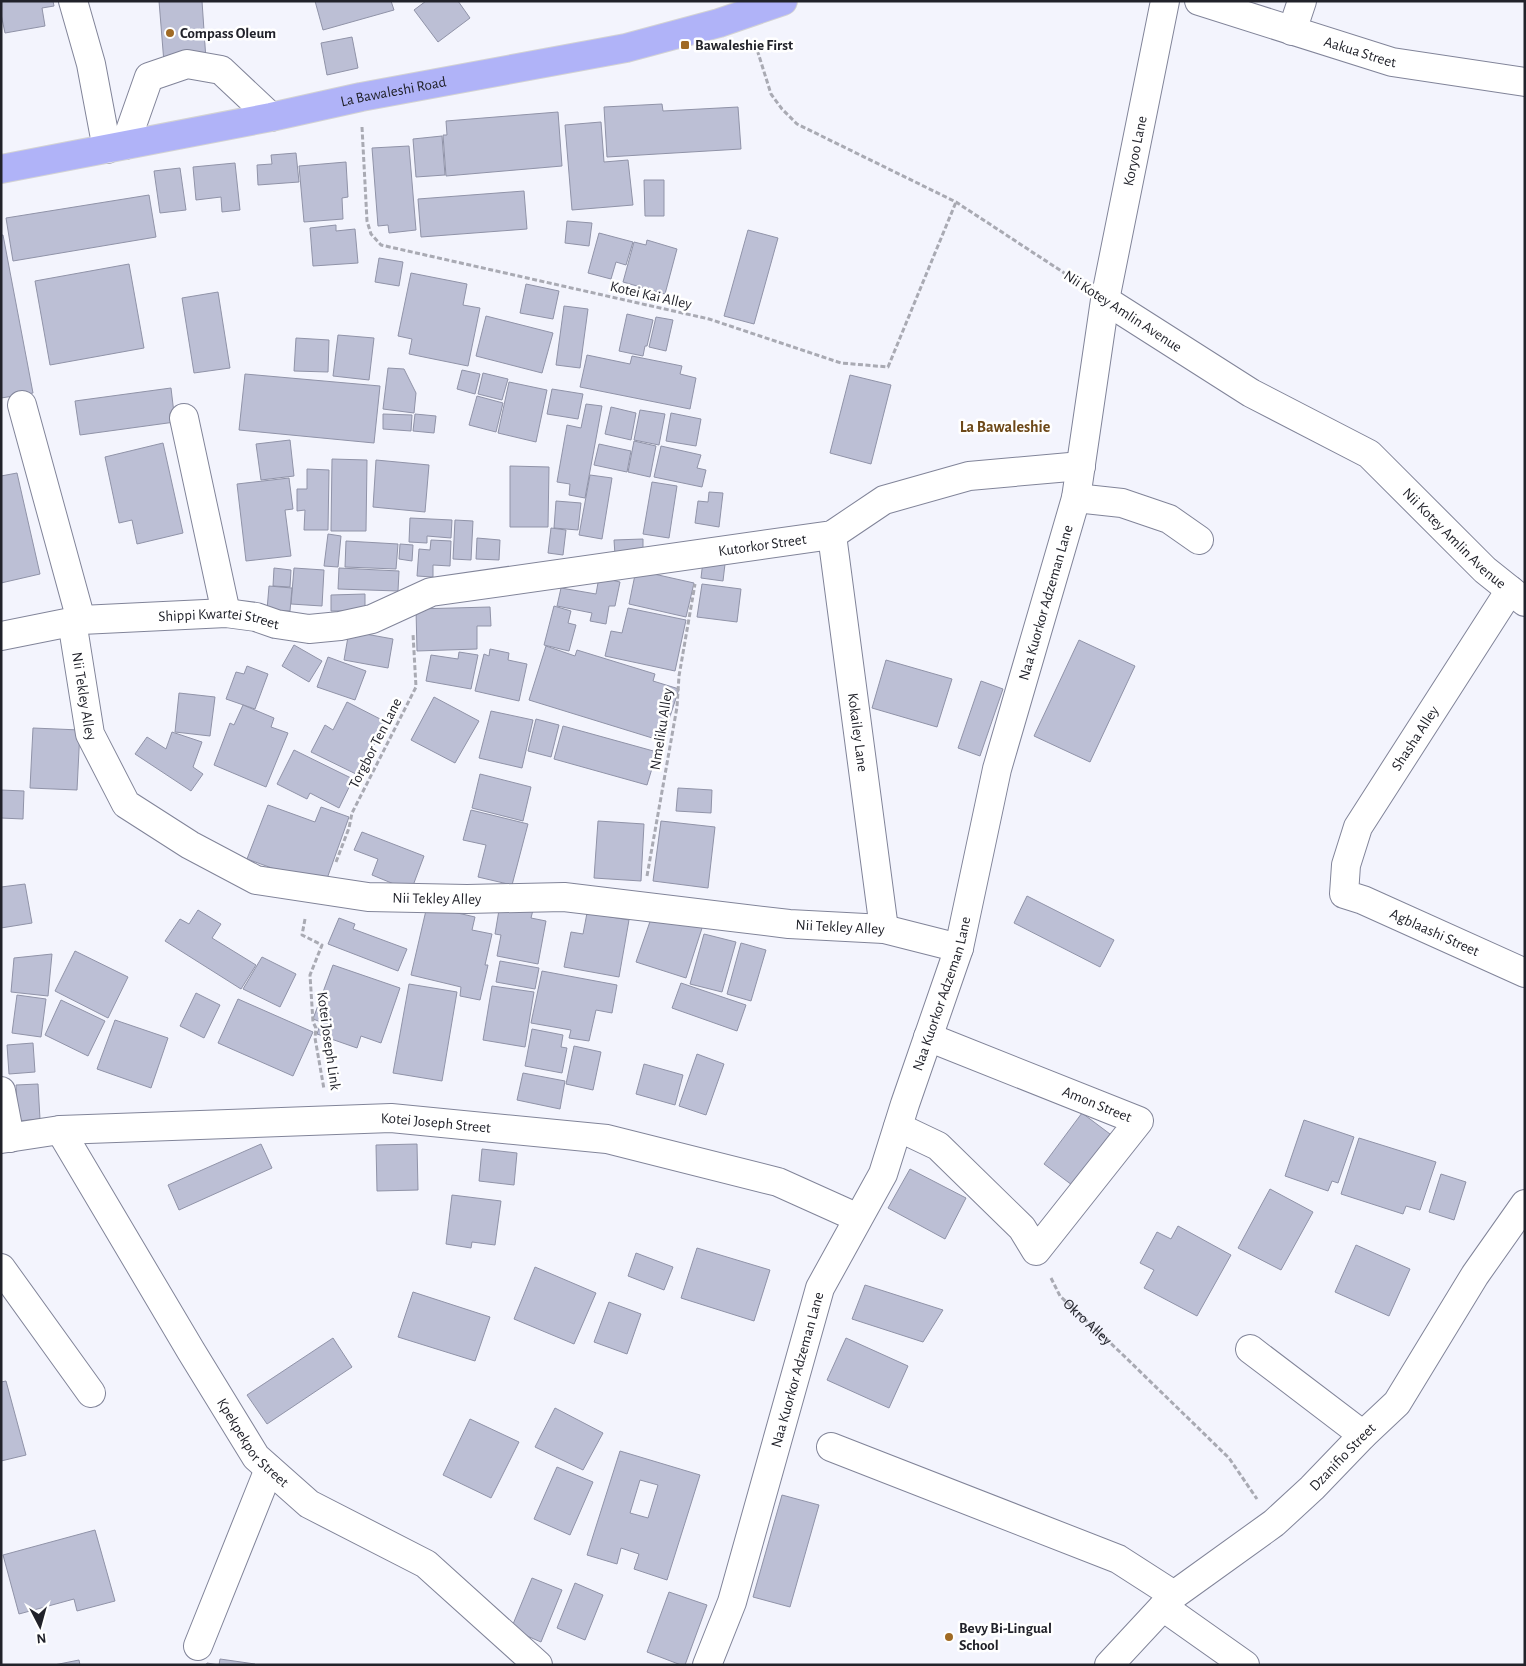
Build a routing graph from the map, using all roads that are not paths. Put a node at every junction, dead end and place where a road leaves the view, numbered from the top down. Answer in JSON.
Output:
{"nodes":[{"id":1,"x":73,"y":1,"type":"edge"},
{"id":2,"x":93,"y":1,"type":"edge"},
{"id":3,"x":783,"y":1,"type":"edge"},
{"id":4,"x":1165,"y":1,"type":"edge"},
{"id":5,"x":1199,"y":1,"type":"edge"},
{"id":6,"x":1302,"y":1,"type":"edge"},
{"id":7,"x":1292,"y":31,"type":"junction"},
{"id":8,"x":90,"y":64,"type":"junction"},
{"id":9,"x":1525,"y":82,"type":"edge"},
{"id":10,"x":271,"y":117,"type":"junction"},
{"id":11,"x":116,"y":147,"type":"junction"},
{"id":12,"x":1,"y":169,"type":"edge"},
{"id":13,"x":1105,"y":300,"type":"junction"},
{"id":14,"x":22,"y":405,"type":"dead end"},
{"id":15,"x":184,"y":418,"type":"dead end"},
{"id":16,"x":1081,"y":466,"type":"junction"},
{"id":17,"x":1076,"y":498,"type":"junction"},
{"id":18,"x":832,"y":536,"type":"junction"},
{"id":19,"x":1198,"y":540,"type":"dead end"},
{"id":20,"x":420,"y":596,"type":"joint"},
{"id":21,"x":1517,"y":596,"type":"edge"},
{"id":22,"x":226,"y":613,"type":"junction"},
{"id":23,"x":77,"y":621,"type":"junction"},
{"id":24,"x":1,"y":636,"type":"edge"},
{"id":25,"x":1344,"y":894,"type":"joint"},
{"id":26,"x":884,"y":929,"type":"junction"},
{"id":27,"x":959,"y":948,"type":"junction"},
{"id":28,"x":1525,"y":973,"type":"edge"},
{"id":29,"x":928,"y":1037,"type":"junction"},
{"id":30,"x":1,"y":1091,"type":"edge"},
{"id":31,"x":898,"y":1126,"type":"junction"},
{"id":32,"x":60,"y":1130,"type":"junction"},
{"id":33,"x":5,"y":1138,"type":"edge"},
{"id":34,"x":1525,"y":1204,"type":"edge"},
{"id":35,"x":858,"y":1218,"type":"junction"},
{"id":36,"x":1,"y":1268,"type":"edge"},
{"id":37,"x":1250,"y":1349,"type":"dead end"},
{"id":38,"x":91,"y":1393,"type":"dead end"},
{"id":39,"x":1363,"y":1434,"type":"junction"},
{"id":40,"x":830,"y":1447,"type":"dead end"},
{"id":41,"x":269,"y":1469,"type":"junction"},
{"id":42,"x":1169,"y":1601,"type":"junction"},
{"id":43,"x":198,"y":1646,"type":"dead end"},
{"id":44,"x":538,"y":1665,"type":"edge"},
{"id":45,"x":707,"y":1665,"type":"edge"},
{"id":46,"x":1110,"y":1665,"type":"edge"},
{"id":47,"x":1245,"y":1665,"type":"edge"}],
"edges":[{"from":1,"to":8,"type":"street"},
{"from":2,"to":8,"type":"street"},
{"from":3,"to":10,"type":"main road","name":"La Bawaleshi Road"},
{"from":4,"to":13,"type":"street","name":"Koryoo Lane"},
{"from":5,"to":7,"type":"street","name":"Aakua Street"},
{"from":6,"to":7,"type":"street"},
{"from":7,"to":9,"type":"street","name":"Aakua Street"},
{"from":8,"to":11,"type":"street"},
{"from":10,"to":11,"type":"main road","name":"La Bawaleshi Road"},
{"from":10,"to":11,"type":"street"},
{"from":11,"to":12,"type":"main road","name":"La Bawaleshi Road"},
{"from":13,"to":16,"type":"street","name":"Naa Kuorkor Adzeman Lane"},
{"from":13,"to":21,"type":"street","name":"Nii Kotey Amlin Avenue"},
{"from":14,"to":23,"type":"street","name":"Nii Tekley Alley"},
{"from":15,"to":22,"type":"street"},
{"from":16,"to":17,"type":"street","name":"Naa Kuorkor Adzeman Lane"},
{"from":16,"to":18,"type":"street","name":"Kutorkor Street"},
{"from":17,"to":19,"type":"street"},
{"from":17,"to":27,"type":"street","name":"Naa Kuorkor Adzeman Lane"},
{"from":18,"to":20,"type":"street","name":"Kutorkor Street"},
{"from":18,"to":26,"type":"street","name":"Kokailey Lane"},
{"from":20,"to":22,"type":"street","name":"Shippi Kwartei Street"},
{"from":21,"to":25,"type":"street","name":"Shasha Alley"},
{"from":22,"to":23,"type":"street","name":"Shippi Kwartei Street"},
{"from":23,"to":24,"type":"street","name":"Shippi Kwartei Street"},
{"from":23,"to":26,"type":"street","name":"Nii Tekley Alley"},
{"from":25,"to":28,"type":"street","name":"Agblaashi Street"},
{"from":26,"to":27,"type":"street","name":"Nii Tekley Alley"},
{"from":27,"to":29,"type":"street","name":"Naa Kuorkor Adzeman Lane"},
{"from":29,"to":31,"type":"street","name":"Naa Kuorkor Adzeman Lane"},
{"from":29,"to":31,"type":"street","name":"Amon Street"},
{"from":30,"to":33,"type":"street"},
{"from":31,"to":35,"type":"street","name":"Naa Kuorkor Adzeman Lane"},
{"from":32,"to":33,"type":"street","name":"Kotei Joseph Street"},
{"from":32,"to":35,"type":"street","name":"Kotei Joseph Street"},
{"from":32,"to":41,"type":"street","name":"Kpekpekpor Street"},
{"from":34,"to":39,"type":"street","name":"Dzanifio Street"},
{"from":35,"to":45,"type":"street","name":"Naa Kuorkor Adzeman Lane"},
{"from":36,"to":38,"type":"street"},
{"from":37,"to":39,"type":"street"},
{"from":39,"to":42,"type":"street","name":"Dzanifio Street"},
{"from":40,"to":42,"type":"street"},
{"from":41,"to":43,"type":"street"},
{"from":41,"to":44,"type":"street","name":"Kpekpekpor Street"},
{"from":42,"to":46,"type":"street","name":"Dzanifio Street"},
{"from":42,"to":47,"type":"street"}]}
